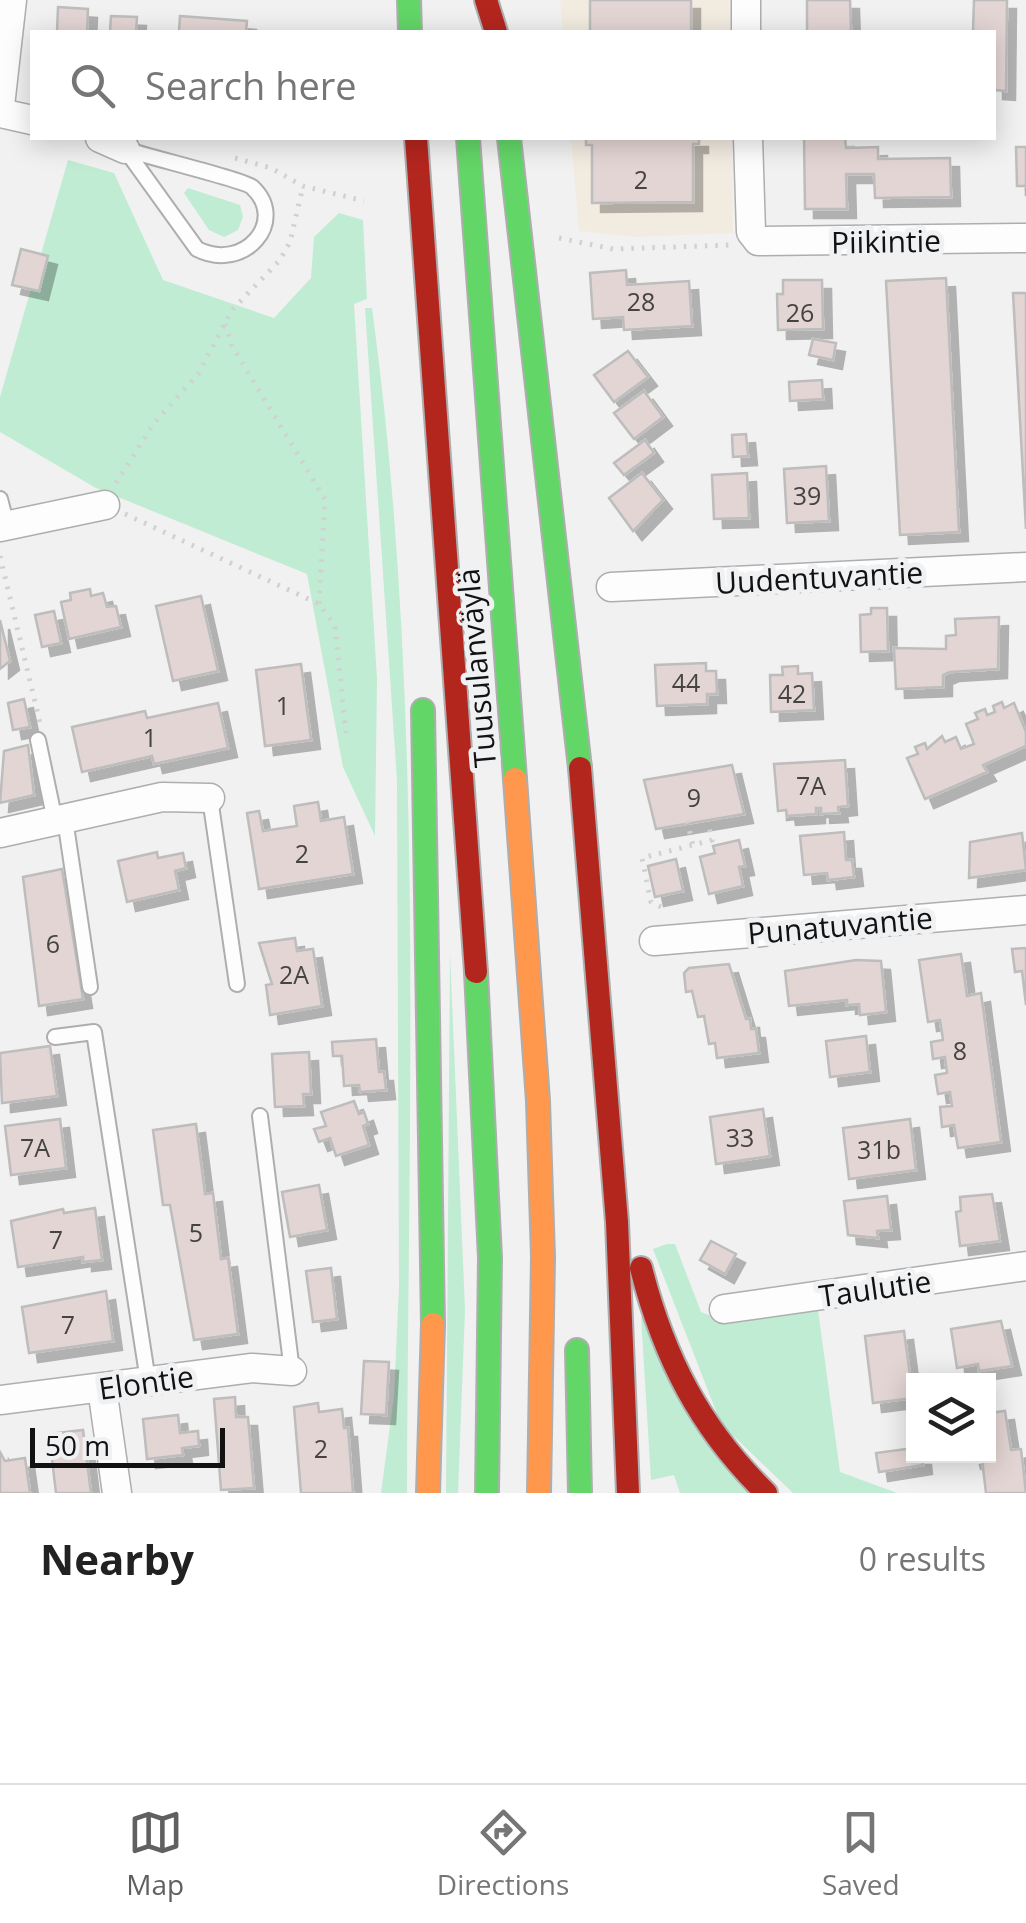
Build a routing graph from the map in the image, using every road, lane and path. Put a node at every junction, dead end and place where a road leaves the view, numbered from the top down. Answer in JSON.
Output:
{"nodes":[{"id":1,"x":12,"y":0,"type":"edge"},
{"id":2,"x":409,"y":0,"type":"edge"},
{"id":3,"x":486,"y":0,"type":"edge"},
{"id":4,"x":746,"y":0,"type":"edge"},
{"id":5,"x":410,"y":30,"type":"edge"},
{"id":6,"x":495,"y":30,"type":"edge"},
{"id":7,"x":746,"y":30,"type":"edge"},
{"id":8,"x":0,"y":109,"type":"edge"},
{"id":9,"x":30,"y":119,"type":"edge"},
{"id":10,"x":416,"y":140,"type":"edge"},
{"id":11,"x":468,"y":140,"type":"edge"},
{"id":12,"x":509,"y":140,"type":"edge"},
{"id":13,"x":748,"y":140,"type":"edge"},
{"id":14,"x":112,"y":144,"type":"edge"},
{"id":15,"x":364,"y":201,"type":"dead end"},
{"id":16,"x":751,"y":232,"type":"junction"},
{"id":17,"x":558,"y":238,"type":"dead end"},
{"id":18,"x":1026,"y":238,"type":"edge"},
{"id":19,"x":224,"y":323,"type":"junction"},
{"id":20,"x":106,"y":504,"type":"junction"},
{"id":21,"x":2,"y":517,"type":"edge"},
{"id":22,"x":442,"y":524,"type":"junction"},
{"id":23,"x":424,"y":545,"type":"dead end"},
{"id":24,"x":0,"y":556,"type":"edge"},
{"id":25,"x":1026,"y":567,"type":"edge"},
{"id":26,"x":611,"y":587,"type":"dead end"},
{"id":27,"x":318,"y":604,"type":"junction"},
{"id":28,"x":422,"y":683,"type":"dead end"},
{"id":29,"x":346,"y":732,"type":"dead end"},
{"id":30,"x":38,"y":740,"type":"joint"},
{"id":31,"x":210,"y":798,"type":"joint"},
{"id":32,"x":60,"y":820,"type":"junction"},
{"id":33,"x":687,"y":822,"type":"dead end"},
{"id":34,"x":708,"y":823,"type":"dead end"},
{"id":35,"x":0,"y":834,"type":"edge"},
{"id":36,"x":693,"y":845,"type":"junction"},
{"id":37,"x":661,"y":907,"type":"dead end"},
{"id":38,"x":1026,"y":910,"type":"edge"},
{"id":39,"x":654,"y":941,"type":"dead end"},
{"id":40,"x":599,"y":971,"type":"junction"},
{"id":41,"x":237,"y":984,"type":"dead end"},
{"id":42,"x":90,"y":987,"type":"dead end"},
{"id":43,"x":54,"y":1037,"type":"dead end"},
{"id":44,"x":538,"y":1100,"type":"junction"},
{"id":45,"x":260,"y":1116,"type":"dead end"},
{"id":46,"x":564,"y":1218,"type":"dead end"},
{"id":47,"x":1026,"y":1266,"type":"edge"},
{"id":48,"x":724,"y":1309,"type":"dead end"},
{"id":49,"x":576,"y":1324,"type":"dead end"},
{"id":50,"x":292,"y":1371,"type":"joint"},
{"id":51,"x":148,"y":1382,"type":"junction"},
{"id":52,"x":102,"y":1388,"type":"junction"},
{"id":53,"x":0,"y":1400,"type":"edge"},
{"id":54,"x":117,"y":1493,"type":"edge"},
{"id":55,"x":428,"y":1493,"type":"edge"},
{"id":56,"x":487,"y":1493,"type":"edge"},
{"id":57,"x":539,"y":1493,"type":"edge"},
{"id":58,"x":580,"y":1493,"type":"edge"},
{"id":59,"x":628,"y":1493,"type":"edge"},
{"id":60,"x":766,"y":1493,"type":"edge"}],
"edges":[{"from":1,"to":8,"type":"street"},
{"from":2,"to":5,"type":"highway"},
{"from":3,"to":6,"type":"highway"},
{"from":4,"to":7,"type":"street"},
{"from":8,"to":9,"type":"street"},
{"from":10,"to":22,"type":"highway","name":"Tuusulanväylä"},
{"from":11,"to":44,"type":"highway","name":"Tuusulanväylä"},
{"from":12,"to":40,"type":"highway"},
{"from":13,"to":16,"type":"street"},
{"from":14,"to":14,"type":"lane"},
{"from":15,"to":19,"type":"path"},
{"from":16,"to":17,"type":"path"},
{"from":16,"to":18,"type":"street","name":"Piikintie"},
{"from":19,"to":20,"type":"path"},
{"from":19,"to":27,"type":"path"},
{"from":20,"to":21,"type":"street"},
{"from":20,"to":27,"type":"path"},
{"from":22,"to":23,"type":"highway"},
{"from":22,"to":56,"type":"highway","name":"Tuusulanväylä"},
{"from":24,"to":30,"type":"path"},
{"from":25,"to":26,"type":"street","name":"Uudentuvantie"},
{"from":27,"to":29,"type":"path"},
{"from":28,"to":55,"type":"highway"},
{"from":30,"to":32,"type":"lane"},
{"from":31,"to":32,"type":"street"},
{"from":31,"to":41,"type":"lane"},
{"from":32,"to":35,"type":"street"},
{"from":32,"to":42,"type":"lane"},
{"from":33,"to":36,"type":"path"},
{"from":34,"to":36,"type":"path"},
{"from":36,"to":37,"type":"path"},
{"from":38,"to":39,"type":"street","name":"Punatuvantie"},
{"from":40,"to":59,"type":"highway"},
{"from":40,"to":60,"type":"highway"},
{"from":43,"to":51,"type":"lane"},
{"from":44,"to":46,"type":"highway"},
{"from":44,"to":57,"type":"highway","name":"Tuusulanväylä"},
{"from":45,"to":50,"type":"lane"},
{"from":47,"to":48,"type":"street","name":"Taulutie"},
{"from":49,"to":58,"type":"highway"},
{"from":50,"to":51,"type":"street","name":"Elontie"},
{"from":51,"to":52,"type":"street","name":"Elontie"},
{"from":52,"to":53,"type":"street","name":"Elontie"},
{"from":52,"to":54,"type":"street"}]}
